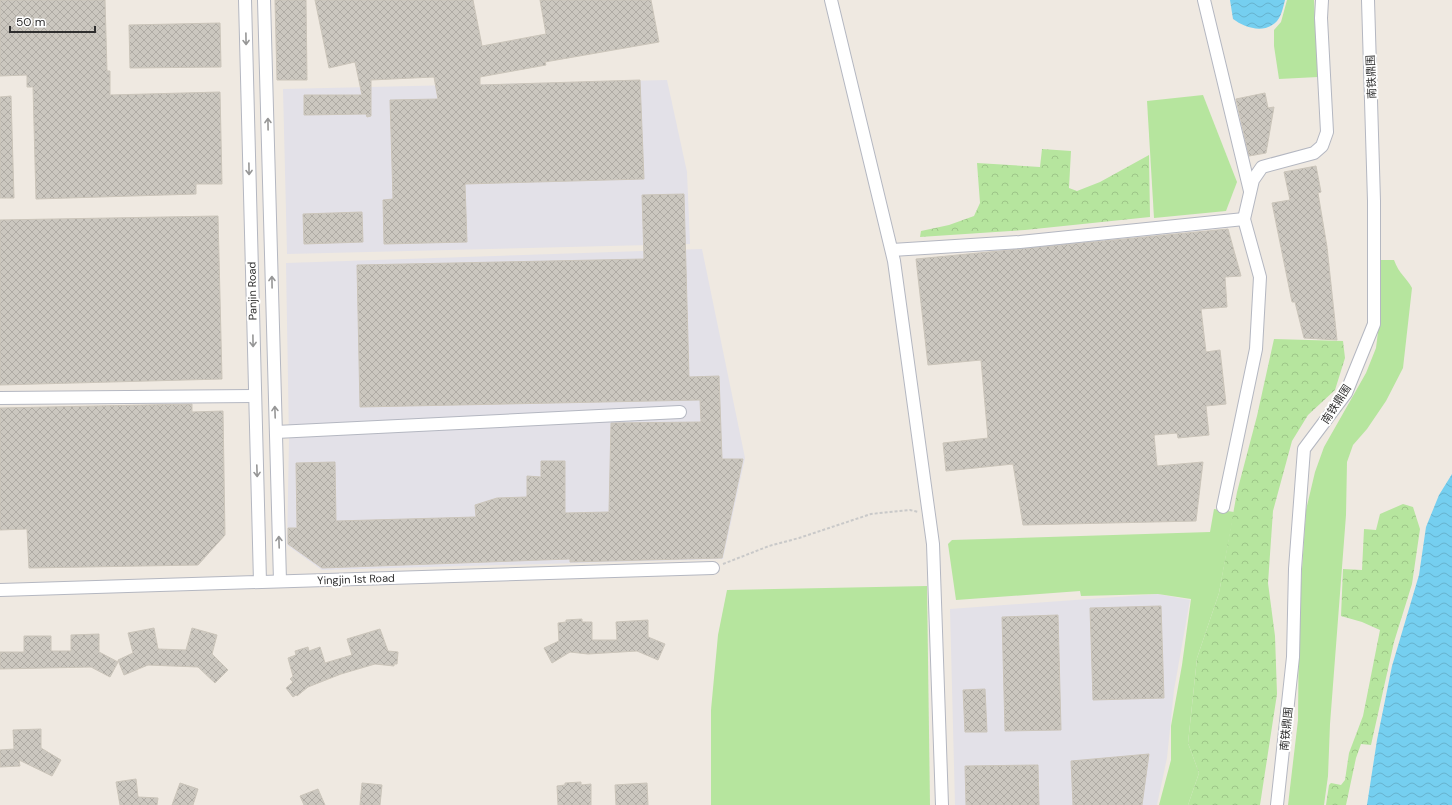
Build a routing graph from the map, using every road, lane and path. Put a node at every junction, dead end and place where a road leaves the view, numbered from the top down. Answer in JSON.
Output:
{"nodes":[{"id":1,"x":245,"y":0,"type":"edge"},
{"id":2,"x":264,"y":0,"type":"edge"},
{"id":3,"x":831,"y":0,"type":"edge"},
{"id":4,"x":1204,"y":0,"type":"edge"},
{"id":5,"x":1322,"y":0,"type":"edge"},
{"id":6,"x":1368,"y":0,"type":"edge"},
{"id":7,"x":1250,"y":192,"type":"junction"},
{"id":8,"x":1244,"y":219,"type":"junction"},
{"id":9,"x":892,"y":250,"type":"junction"},
{"id":10,"x":254,"y":396,"type":"junction"},
{"id":11,"x":0,"y":398,"type":"edge"},
{"id":12,"x":680,"y":412,"type":"dead end"},
{"id":13,"x":276,"y":432,"type":"junction"},
{"id":14,"x":1223,"y":507,"type":"dead end"},
{"id":15,"x":929,"y":514,"type":"junction"},
{"id":16,"x":713,"y":568,"type":"joint"},
{"id":17,"x":280,"y":581,"type":"junction"},
{"id":18,"x":260,"y":582,"type":"junction"},
{"id":19,"x":0,"y":590,"type":"edge"},
{"id":20,"x":942,"y":805,"type":"edge"},
{"id":21,"x":1277,"y":805,"type":"edge"}],
"edges":[{"from":1,"to":10,"type":"street","name":"Panjin Road","one_way":true},
{"from":13,"to":2,"type":"street","name":"Panjin Road","one_way":true},
{"from":3,"to":9,"type":"street"},
{"from":4,"to":7,"type":"street"},
{"from":5,"to":7,"type":"street"},
{"from":6,"to":21,"type":"street","name":"南铁鼎围"},
{"from":7,"to":8,"type":"street"},
{"from":8,"to":9,"type":"street"},
{"from":8,"to":14,"type":"street"},
{"from":9,"to":15,"type":"street"},
{"from":10,"to":11,"type":"street"},
{"from":10,"to":18,"type":"street","name":"Panjin Road","one_way":true},
{"from":12,"to":13,"type":"street"},
{"from":17,"to":13,"type":"street","name":"Panjin Road","one_way":true},
{"from":15,"to":16,"type":"path"},
{"from":15,"to":20,"type":"street"},
{"from":16,"to":17,"type":"street","name":"Yingjin 1st Road"},
{"from":17,"to":18,"type":"street","name":"Yingjin 1st Road"},
{"from":18,"to":19,"type":"street","name":"Yingjin 1st Road"}]}
